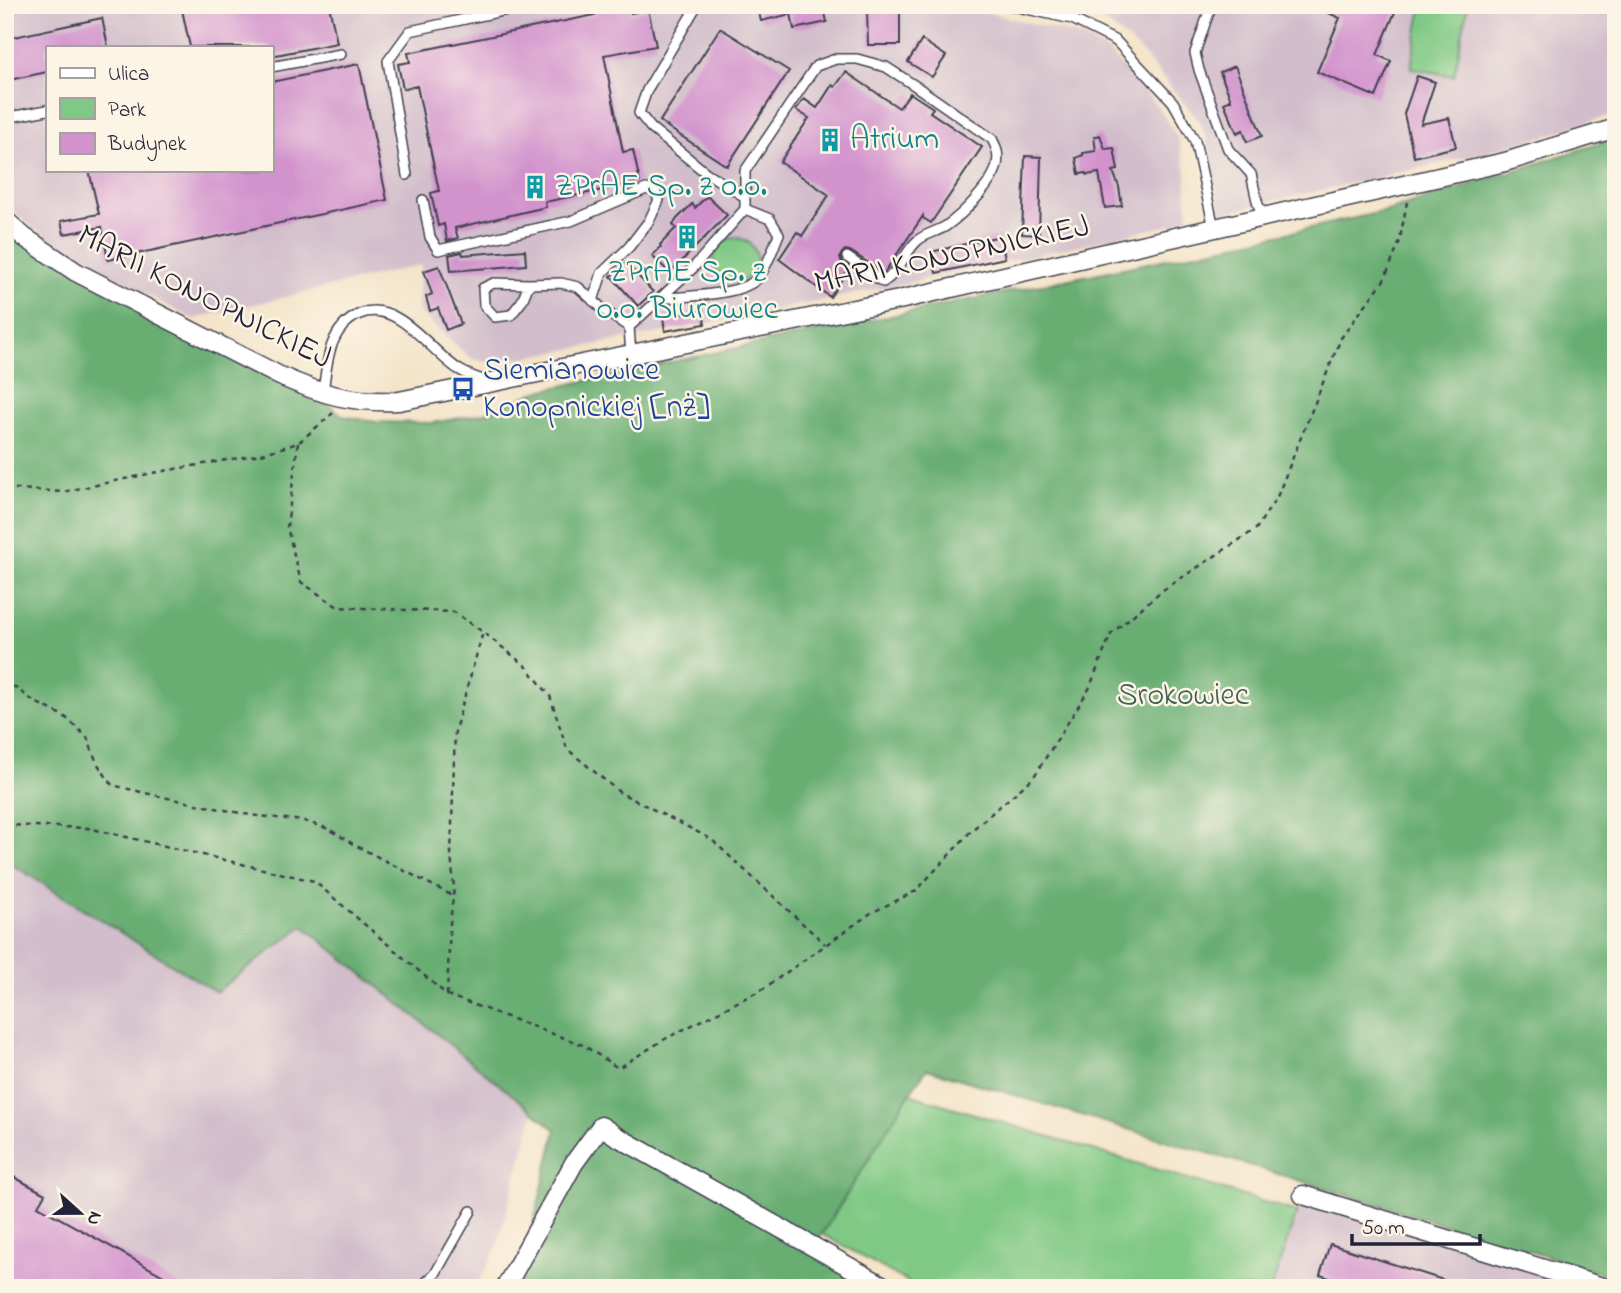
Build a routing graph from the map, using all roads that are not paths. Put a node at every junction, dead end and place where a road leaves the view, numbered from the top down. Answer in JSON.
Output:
{"nodes":[{"id":1,"x":530,"y":5,"type":"edge"},
{"id":2,"x":697,"y":5,"type":"edge"},
{"id":3,"x":1009,"y":5,"type":"edge"},
{"id":4,"x":1210,"y":7,"type":"edge"},
{"id":5,"x":341,"y":54,"type":"dead end"},
{"id":6,"x":273,"y":68,"type":"edge"},
{"id":7,"x":46,"y":110,"type":"edge"},
{"id":8,"x":5,"y":118,"type":"edge"},
{"id":9,"x":1616,"y":128,"type":"edge"},
{"id":10,"x":407,"y":175,"type":"dead end"},
{"id":11,"x":745,"y":197,"type":"junction"},
{"id":12,"x":424,"y":200,"type":"dead end"},
{"id":13,"x":746,"y":209,"type":"junction"},
{"id":14,"x":1265,"y":217,"type":"junction"},
{"id":15,"x":5,"y":220,"type":"edge"},
{"id":16,"x":1214,"y":228,"type":"junction"},
{"id":17,"x":847,"y":257,"type":"dead end"},
{"id":18,"x":529,"y":284,"type":"junction"},
{"id":19,"x":659,"y":299,"type":"junction"},
{"id":20,"x":593,"y":301,"type":"junction"},
{"id":21,"x":629,"y":327,"type":"junction"},
{"id":22,"x":631,"y":355,"type":"junction"},
{"id":23,"x":495,"y":382,"type":"junction"},
{"id":24,"x":323,"y":393,"type":"junction"},
{"id":25,"x":1303,"y":1195,"type":"dead end"},
{"id":26,"x":471,"y":1211,"type":"dead end"},
{"id":27,"x":420,"y":1288,"type":"edge"},
{"id":28,"x":505,"y":1288,"type":"edge"},
{"id":29,"x":887,"y":1288,"type":"edge"},
{"id":30,"x":1606,"y":1288,"type":"edge"}],
"edges":[{"from":1,"to":10,"type":"lane"},
{"from":2,"to":11,"type":"lane"},
{"from":3,"to":16,"type":"lane"},
{"from":4,"to":14,"type":"lane"},
{"from":5,"to":6,"type":"lane"},
{"from":7,"to":8,"type":"lane"},
{"from":9,"to":14,"type":"street","name":"MARII KONOPNICKIEJ"},
{"from":11,"to":13,"type":"lane"},
{"from":11,"to":17,"type":"lane"},
{"from":12,"to":20,"type":"lane"},
{"from":13,"to":19,"type":"lane"},
{"from":13,"to":19,"type":"lane"},
{"from":14,"to":16,"type":"street","name":"MARII KONOPNICKIEJ"},
{"from":15,"to":24,"type":"street","name":"MARII KONOPNICKIEJ"},
{"from":16,"to":22,"type":"street","name":"MARII KONOPNICKIEJ"},
{"from":18,"to":18,"type":"lane"},
{"from":18,"to":20,"type":"lane"},
{"from":19,"to":21,"type":"lane"},
{"from":20,"to":21,"type":"lane"},
{"from":21,"to":22,"type":"lane"},
{"from":22,"to":23,"type":"street","name":"MARII KONOPNICKIEJ"},
{"from":23,"to":24,"type":"street","name":"MARII KONOPNICKIEJ"},
{"from":23,"to":24,"type":"lane"},
{"from":25,"to":30,"type":"street"},
{"from":26,"to":27,"type":"lane"},
{"from":28,"to":29,"type":"street"}]}
